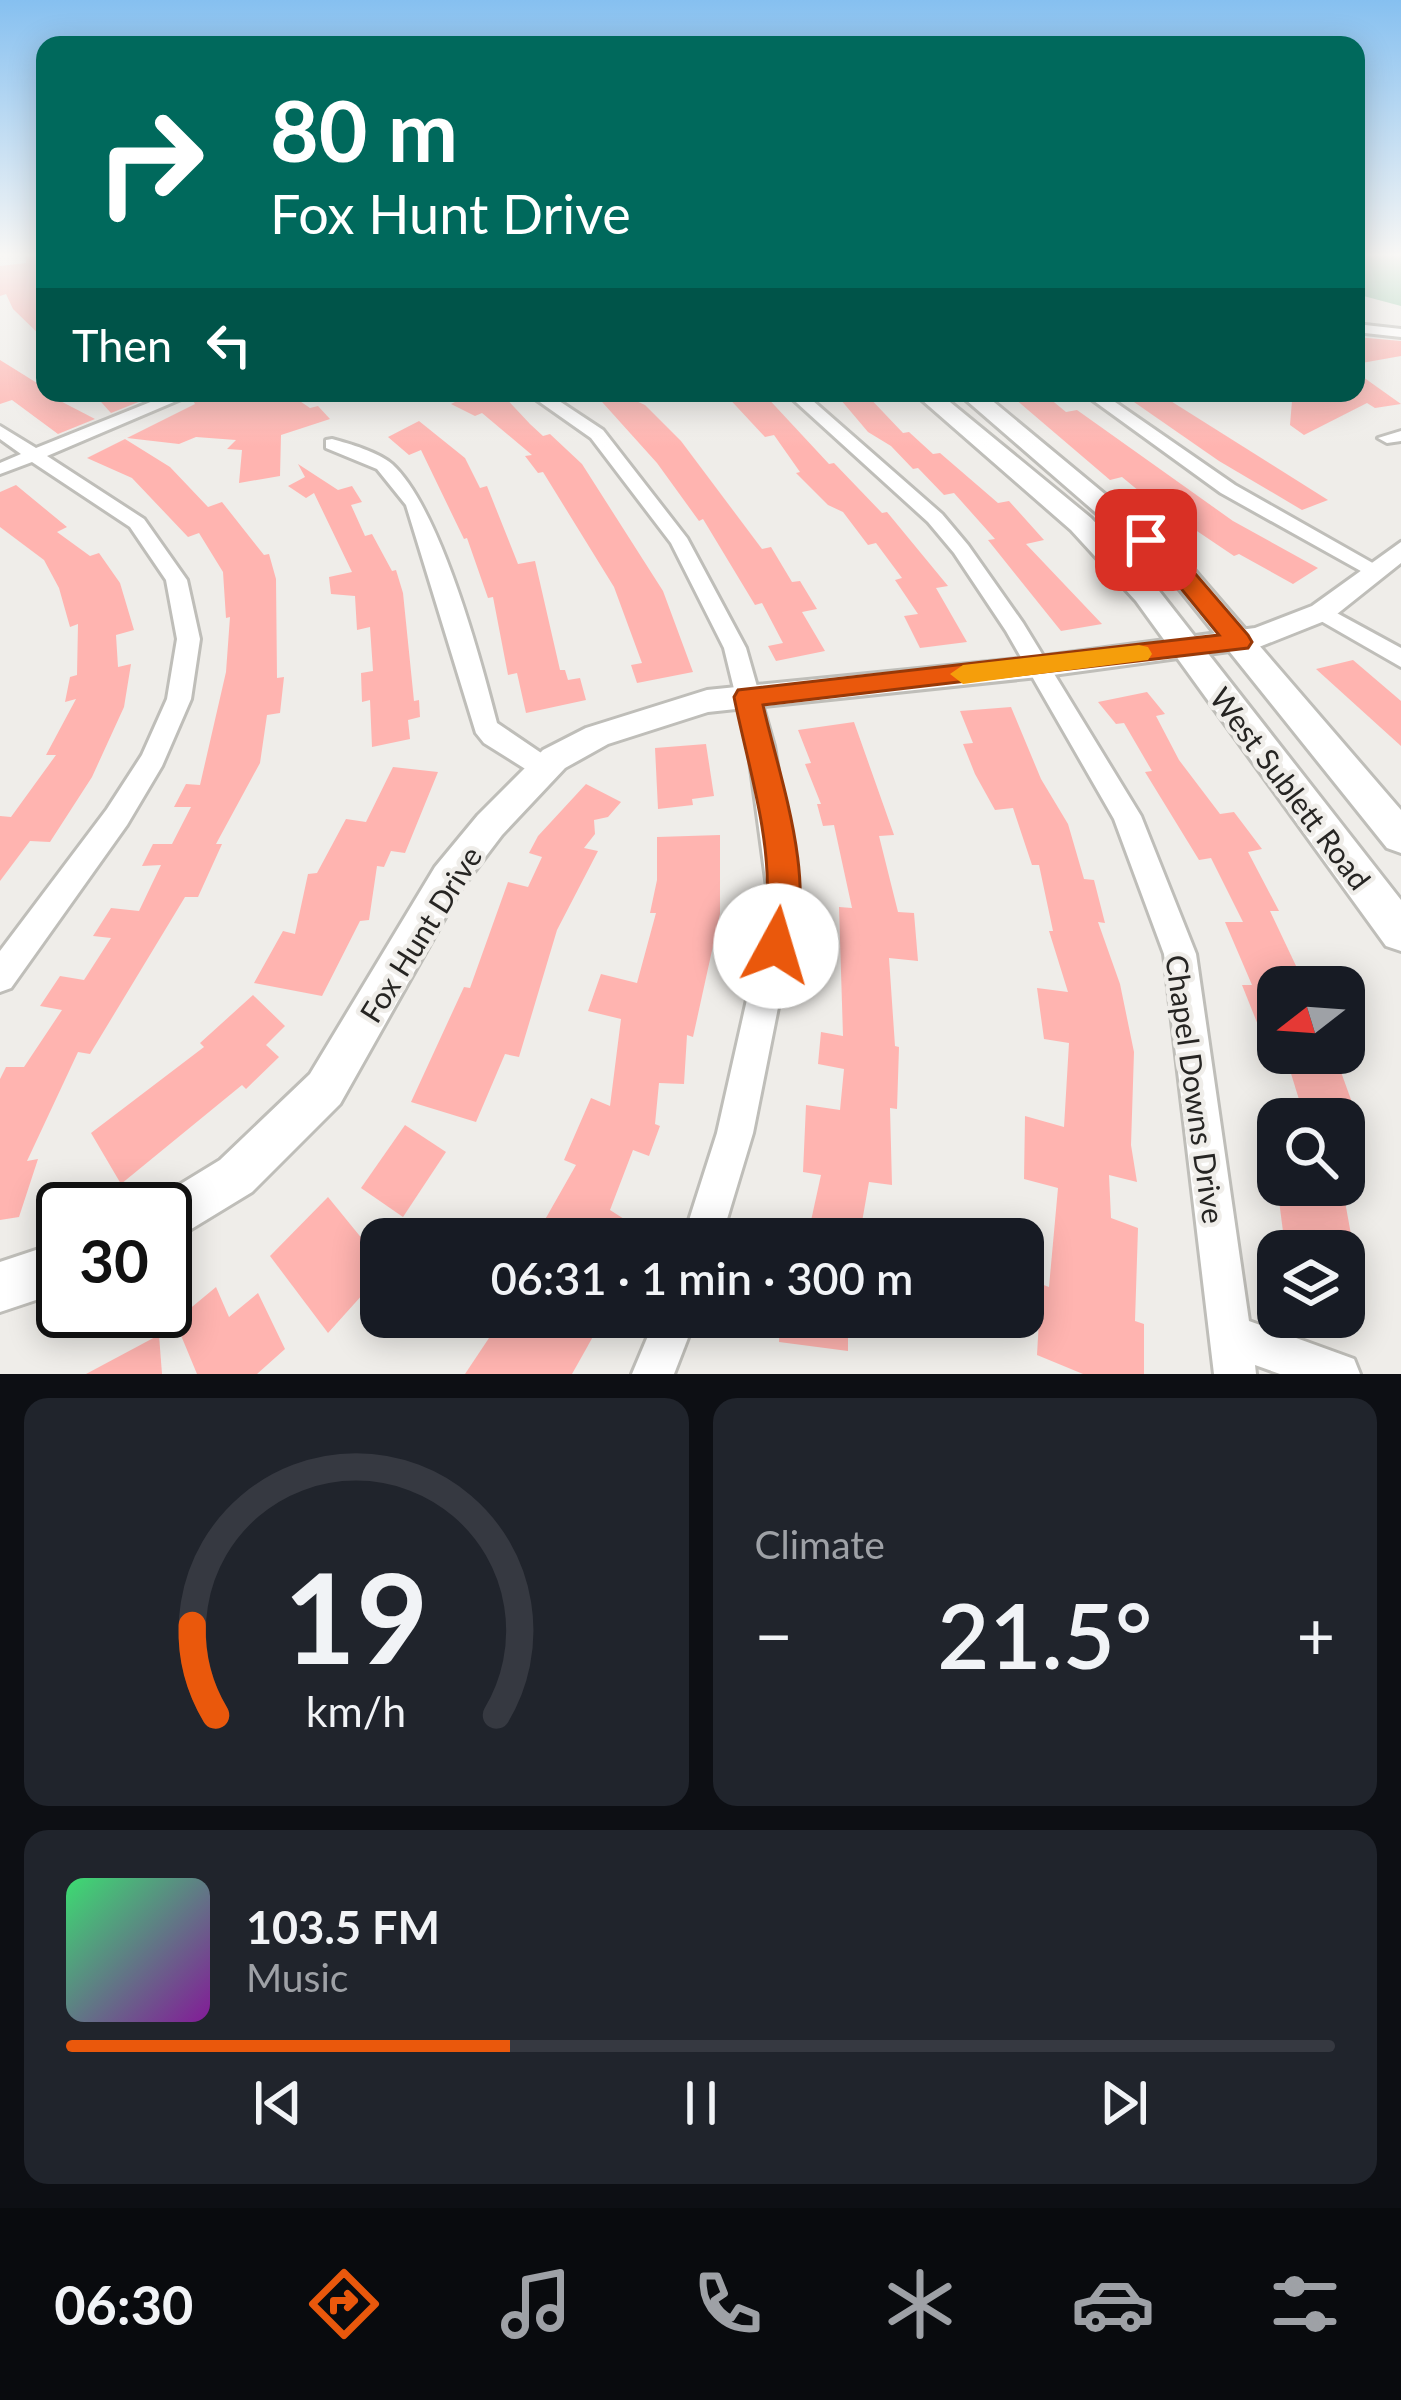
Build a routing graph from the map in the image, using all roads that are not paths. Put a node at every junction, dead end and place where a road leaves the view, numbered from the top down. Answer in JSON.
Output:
{"nodes":[{"id":1,"x":1365,"y":329,"type":"edge"},
{"id":2,"x":1401,"y":333,"type":"edge"},
{"id":3,"x":165,"y":402,"type":"edge"},
{"id":4,"x":552,"y":402,"type":"edge"},
{"id":5,"x":804,"y":402,"type":"edge"},
{"id":6,"x":936,"y":402,"type":"edge"},
{"id":7,"x":980,"y":402,"type":"edge"},
{"id":8,"x":1103,"y":402,"type":"edge"},
{"id":9,"x":0,"y":431,"type":"edge"},
{"id":10,"x":332,"y":444,"type":"dead end"},
{"id":11,"x":34,"y":455,"type":"junction"},
{"id":12,"x":0,"y":469,"type":"edge"},
{"id":13,"x":1401,"y":550,"type":"edge"},
{"id":14,"x":1375,"y":570,"type":"junction"},
{"id":15,"x":1322,"y":612,"type":"junction"},
{"id":16,"x":1239,"y":642,"type":"junction"},
{"id":17,"x":1186,"y":648,"type":"junction"},
{"id":18,"x":1401,"y":659,"type":"edge"},
{"id":19,"x":1038,"y":667,"type":"junction"},
{"id":20,"x":748,"y":697,"type":"junction"},
{"id":21,"x":544,"y":768,"type":"junction"},
{"id":22,"x":1401,"y":837,"type":"edge"},
{"id":23,"x":1401,"y":932,"type":"edge"},
{"id":24,"x":0,"y":977,"type":"edge"},
{"id":25,"x":192,"y":1204,"type":"edge"},
{"id":26,"x":709,"y":1218,"type":"edge"},
{"id":27,"x":36,"y":1274,"type":"edge"},
{"id":28,"x":0,"y":1287,"type":"edge"},
{"id":29,"x":668,"y":1338,"type":"edge"},
{"id":30,"x":1233,"y":1355,"type":"edge"},
{"id":31,"x":653,"y":1374,"type":"edge"},
{"id":32,"x":1339,"y":1374,"type":"edge"}],
"edges":[{"from":1,"to":2,"type":"street"},
{"from":3,"to":11,"type":"street"},
{"from":4,"to":20,"type":"street"},
{"from":5,"to":19,"type":"street","name":"Chapel Downs Drive"},
{"from":6,"to":17,"type":"main road","name":"West Sublett Road"},
{"from":7,"to":16,"type":"main road","name":"West Sublett Road"},
{"from":8,"to":14,"type":"street"},
{"from":9,"to":11,"type":"street"},
{"from":10,"to":21,"type":"street"},
{"from":11,"to":12,"type":"street"},
{"from":11,"to":24,"type":"street"},
{"from":13,"to":14,"type":"street","name":"Fox Hunt Drive"},
{"from":14,"to":15,"type":"street","name":"Fox Hunt Drive"},
{"from":15,"to":16,"type":"street","name":"Fox Hunt Drive"},
{"from":15,"to":18,"type":"street"},
{"from":16,"to":17,"type":"street","name":"Fox Hunt Drive"},
{"from":16,"to":22,"type":"main road","name":"West Sublett Road"},
{"from":17,"to":19,"type":"street","name":"Fox Hunt Drive"},
{"from":17,"to":23,"type":"main road","name":"West Sublett Road"},
{"from":19,"to":20,"type":"street","name":"Fox Hunt Drive"},
{"from":19,"to":30,"type":"street","name":"Chapel Downs Drive"},
{"from":20,"to":21,"type":"street","name":"Fox Hunt Drive"},
{"from":20,"to":26,"type":"street"},
{"from":21,"to":25,"type":"street","name":"Fox Hunt Drive"},
{"from":27,"to":28,"type":"street"},
{"from":29,"to":31,"type":"street"},
{"from":30,"to":32,"type":"street","name":"Chapel Downs Drive"}]}
